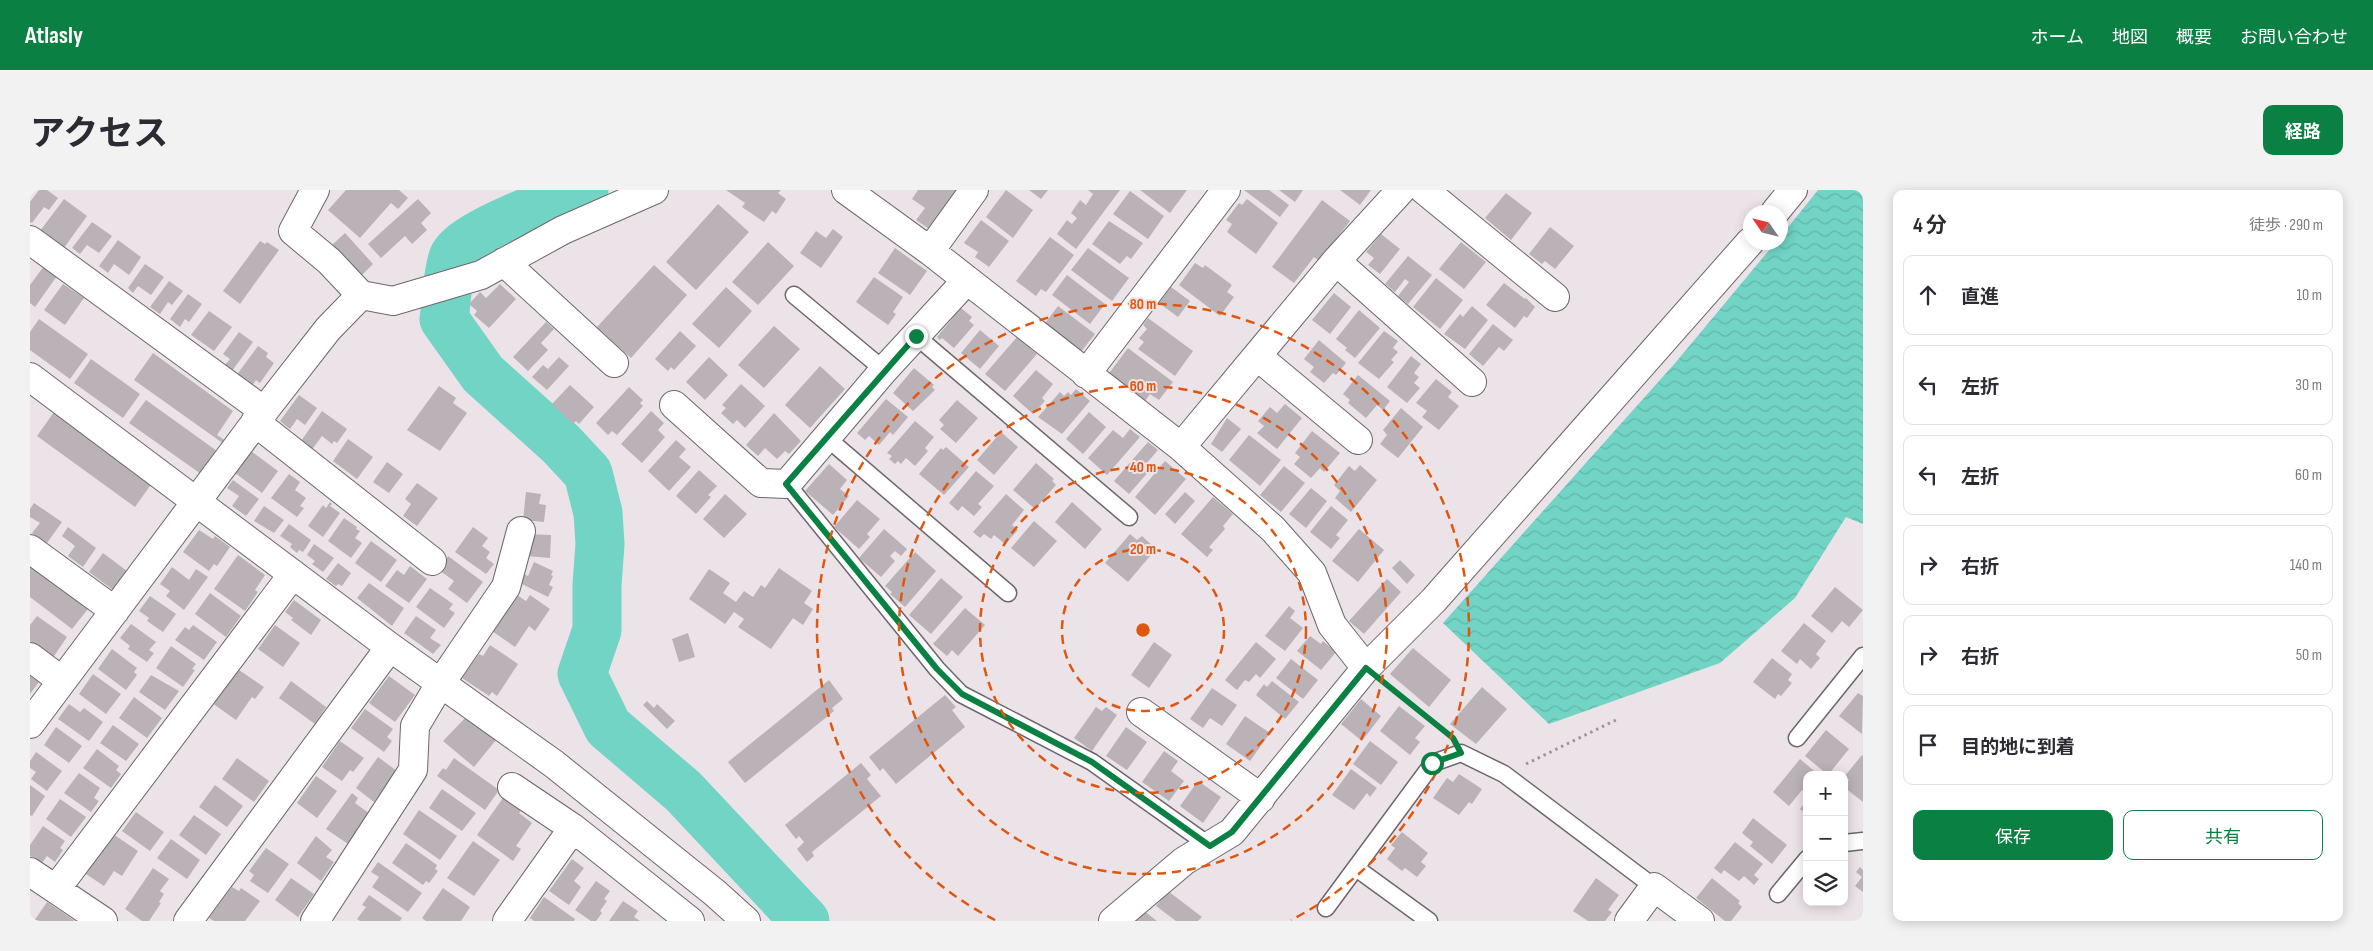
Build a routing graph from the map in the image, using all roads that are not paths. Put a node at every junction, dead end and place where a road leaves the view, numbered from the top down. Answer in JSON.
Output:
{"nodes":[{"id":1,"x":315,"y":190,"type":"edge"},
{"id":2,"x":654,"y":190,"type":"edge"},
{"id":3,"x":846,"y":190,"type":"edge"},
{"id":4,"x":974,"y":190,"type":"edge"},
{"id":5,"x":1226,"y":190,"type":"edge"},
{"id":6,"x":1401,"y":190,"type":"edge"},
{"id":7,"x":1424,"y":190,"type":"edge"},
{"id":8,"x":1793,"y":190,"type":"edge"},
{"id":9,"x":1781,"y":205,"type":"edge"},
{"id":10,"x":30,"y":240,"type":"edge"},
{"id":11,"x":1743,"y":250,"type":"edge"},
{"id":12,"x":930,"y":251,"type":"junction"},
{"id":13,"x":504,"y":262,"type":"junction"},
{"id":14,"x":1336,"y":262,"type":"junction"},
{"id":15,"x":967,"y":280,"type":"junction"},
{"id":16,"x":361,"y":295,"type":"junction"},
{"id":17,"x":794,"y":295,"type":"dead end"},
{"id":18,"x":1555,"y":297,"type":"dead end"},
{"id":19,"x":916,"y":336,"type":"junction"},
{"id":20,"x":1257,"y":356,"type":"junction"},
{"id":21,"x":614,"y":363,"type":"dead end"},
{"id":22,"x":884,"y":370,"type":"junction"},
{"id":23,"x":1086,"y":374,"type":"junction"},
{"id":24,"x":30,"y":377,"type":"edge"},
{"id":25,"x":1472,"y":382,"type":"dead end"},
{"id":26,"x":674,"y":405,"type":"dead end"},
{"id":27,"x":260,"y":416,"type":"junction"},
{"id":28,"x":827,"y":438,"type":"junction"},
{"id":29,"x":1358,"y":440,"type":"dead end"},
{"id":30,"x":1181,"y":447,"type":"junction"},
{"id":31,"x":786,"y":484,"type":"junction"},
{"id":32,"x":196,"y":500,"type":"junction"},
{"id":33,"x":1130,"y":518,"type":"dead end"},
{"id":34,"x":521,"y":531,"type":"dead end"},
{"id":35,"x":30,"y":548,"type":"edge"},
{"id":36,"x":432,"y":561,"type":"dead end"},
{"id":37,"x":292,"y":574,"type":"junction"},
{"id":38,"x":1008,"y":593,"type":"dead end"},
{"id":39,"x":115,"y":611,"type":"junction"},
{"id":40,"x":390,"y":647,"type":"junction"},
{"id":41,"x":1863,"y":656,"type":"edge"},
{"id":42,"x":30,"y":657,"type":"edge"},
{"id":43,"x":1366,"y":668,"type":"junction"},
{"id":44,"x":62,"y":681,"type":"junction"},
{"id":45,"x":440,"y":684,"type":"junction"},
{"id":46,"x":1141,"y":712,"type":"dead end"},
{"id":47,"x":30,"y":724,"type":"edge"},
{"id":48,"x":1797,"y":738,"type":"dead end"},
{"id":49,"x":512,"y":787,"type":"dead end"},
{"id":50,"x":1261,"y":798,"type":"junction"},
{"id":51,"x":572,"y":828,"type":"junction"},
{"id":52,"x":1863,"y":841,"type":"edge"},
{"id":53,"x":1848,"y":843,"type":"edge"},
{"id":54,"x":1210,"y":846,"type":"junction"},
{"id":55,"x":1805,"y":861,"type":"edge"},
{"id":56,"x":1356,"y":868,"type":"junction"},
{"id":57,"x":30,"y":872,"type":"edge"},
{"id":58,"x":1654,"y":886,"type":"junction"},
{"id":59,"x":56,"y":889,"type":"junction"},
{"id":60,"x":1778,"y":894,"type":"dead end"},
{"id":61,"x":1326,"y":908,"type":"dead end"},
{"id":62,"x":103,"y":921,"type":"edge"},
{"id":63,"x":188,"y":921,"type":"edge"},
{"id":64,"x":315,"y":921,"type":"edge"},
{"id":65,"x":507,"y":921,"type":"edge"},
{"id":66,"x":690,"y":921,"type":"edge"},
{"id":67,"x":746,"y":921,"type":"edge"},
{"id":68,"x":1113,"y":921,"type":"edge"},
{"id":69,"x":1429,"y":921,"type":"edge"},
{"id":70,"x":1629,"y":921,"type":"edge"},
{"id":71,"x":1700,"y":921,"type":"edge"}],
"edges":[{"from":1,"to":16,"type":"street"},
{"from":2,"to":13,"type":"street"},
{"from":3,"to":12,"type":"street"},
{"from":4,"to":12,"type":"street"},
{"from":5,"to":23,"type":"street"},
{"from":6,"to":14,"type":"street"},
{"from":7,"to":18,"type":"street"},
{"from":8,"to":9,"type":"street"},
{"from":10,"to":27,"type":"street"},
{"from":11,"to":43,"type":"street"},
{"from":12,"to":15,"type":"street"},
{"from":13,"to":16,"type":"street"},
{"from":13,"to":21,"type":"street"},
{"from":14,"to":20,"type":"street"},
{"from":14,"to":25,"type":"street"},
{"from":15,"to":19,"type":"street"},
{"from":15,"to":23,"type":"street"},
{"from":16,"to":27,"type":"street"},
{"from":17,"to":22,"type":"lane"},
{"from":19,"to":22,"type":"street"},
{"from":19,"to":33,"type":"lane"},
{"from":20,"to":29,"type":"street"},
{"from":20,"to":30,"type":"street"},
{"from":22,"to":28,"type":"street"},
{"from":23,"to":30,"type":"street"},
{"from":24,"to":32,"type":"street"},
{"from":26,"to":31,"type":"street"},
{"from":27,"to":32,"type":"street"},
{"from":27,"to":36,"type":"street"},
{"from":28,"to":31,"type":"street"},
{"from":28,"to":38,"type":"lane"},
{"from":30,"to":43,"type":"street"},
{"from":31,"to":54,"type":"lane"},
{"from":32,"to":37,"type":"street"},
{"from":32,"to":39,"type":"street"},
{"from":34,"to":45,"type":"street"},
{"from":35,"to":39,"type":"street"},
{"from":37,"to":40,"type":"street"},
{"from":37,"to":59,"type":"street"},
{"from":39,"to":44,"type":"street"},
{"from":40,"to":45,"type":"street"},
{"from":40,"to":63,"type":"street"},
{"from":41,"to":48,"type":"lane"},
{"from":42,"to":44,"type":"street"},
{"from":43,"to":50,"type":"street"},
{"from":44,"to":47,"type":"street"},
{"from":45,"to":64,"type":"street"},
{"from":45,"to":67,"type":"street"},
{"from":46,"to":50,"type":"street"},
{"from":49,"to":51,"type":"street"},
{"from":50,"to":54,"type":"street"},
{"from":51,"to":65,"type":"street"},
{"from":51,"to":66,"type":"street"},
{"from":52,"to":53,"type":"lane"},
{"from":54,"to":68,"type":"street"},
{"from":55,"to":60,"type":"lane"},
{"from":56,"to":58,"type":"lane"},
{"from":56,"to":61,"type":"lane"},
{"from":56,"to":69,"type":"lane"},
{"from":57,"to":59,"type":"street"},
{"from":58,"to":70,"type":"street"},
{"from":58,"to":71,"type":"street"},
{"from":59,"to":62,"type":"street"}]}
